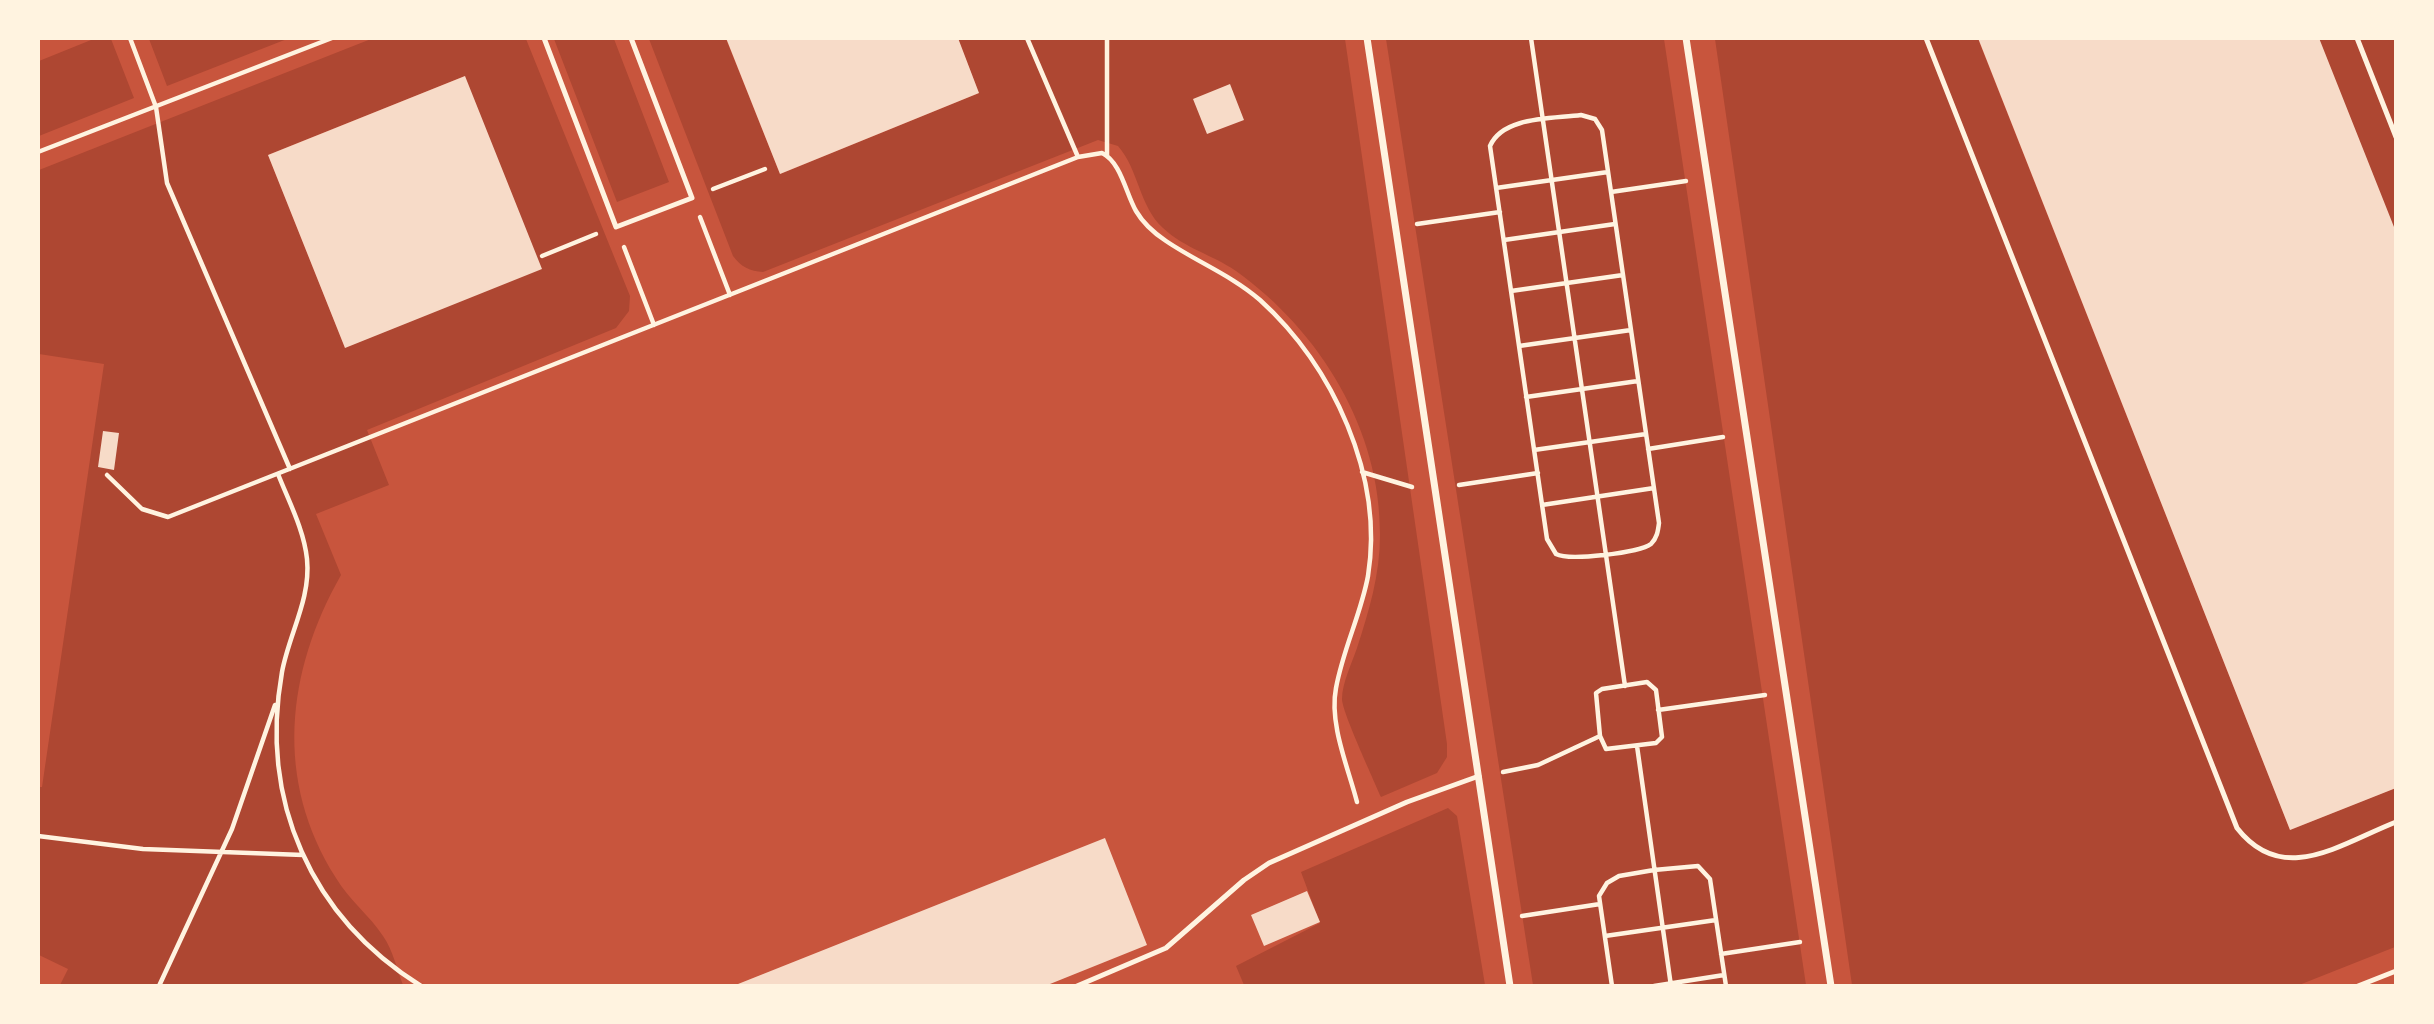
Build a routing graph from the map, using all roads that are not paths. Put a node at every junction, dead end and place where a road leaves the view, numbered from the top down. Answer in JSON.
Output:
{"nodes":[{"id":1,"x":544,"y":38,"type":"edge"},
{"id":2,"x":631,"y":38,"type":"edge"},
{"id":3,"x":1367,"y":38,"type":"edge"},
{"id":4,"x":1686,"y":38,"type":"edge"},
{"id":5,"x":1926,"y":38,"type":"edge"},
{"id":6,"x":2357,"y":38,"type":"edge"},
{"id":7,"x":2396,"y":137,"type":"edge"},
{"id":8,"x":1479,"y":776,"type":"junction"},
{"id":9,"x":2396,"y":822,"type":"edge"},
{"id":10,"x":2396,"y":971,"type":"edge"},
{"id":11,"x":1077,"y":985,"type":"edge"},
{"id":12,"x":1510,"y":985,"type":"edge"},
{"id":13,"x":1831,"y":985,"type":"edge"},
{"id":14,"x":2358,"y":985,"type":"edge"}],
"edges":[{"from":1,"to":2,"type":"lane"},
{"from":3,"to":8,"type":"street"},
{"from":4,"to":13,"type":"street"},
{"from":5,"to":9,"type":"lane"},
{"from":6,"to":7,"type":"lane"},
{"from":8,"to":11,"type":"lane"},
{"from":8,"to":12,"type":"street"},
{"from":10,"to":14,"type":"lane"}]}
